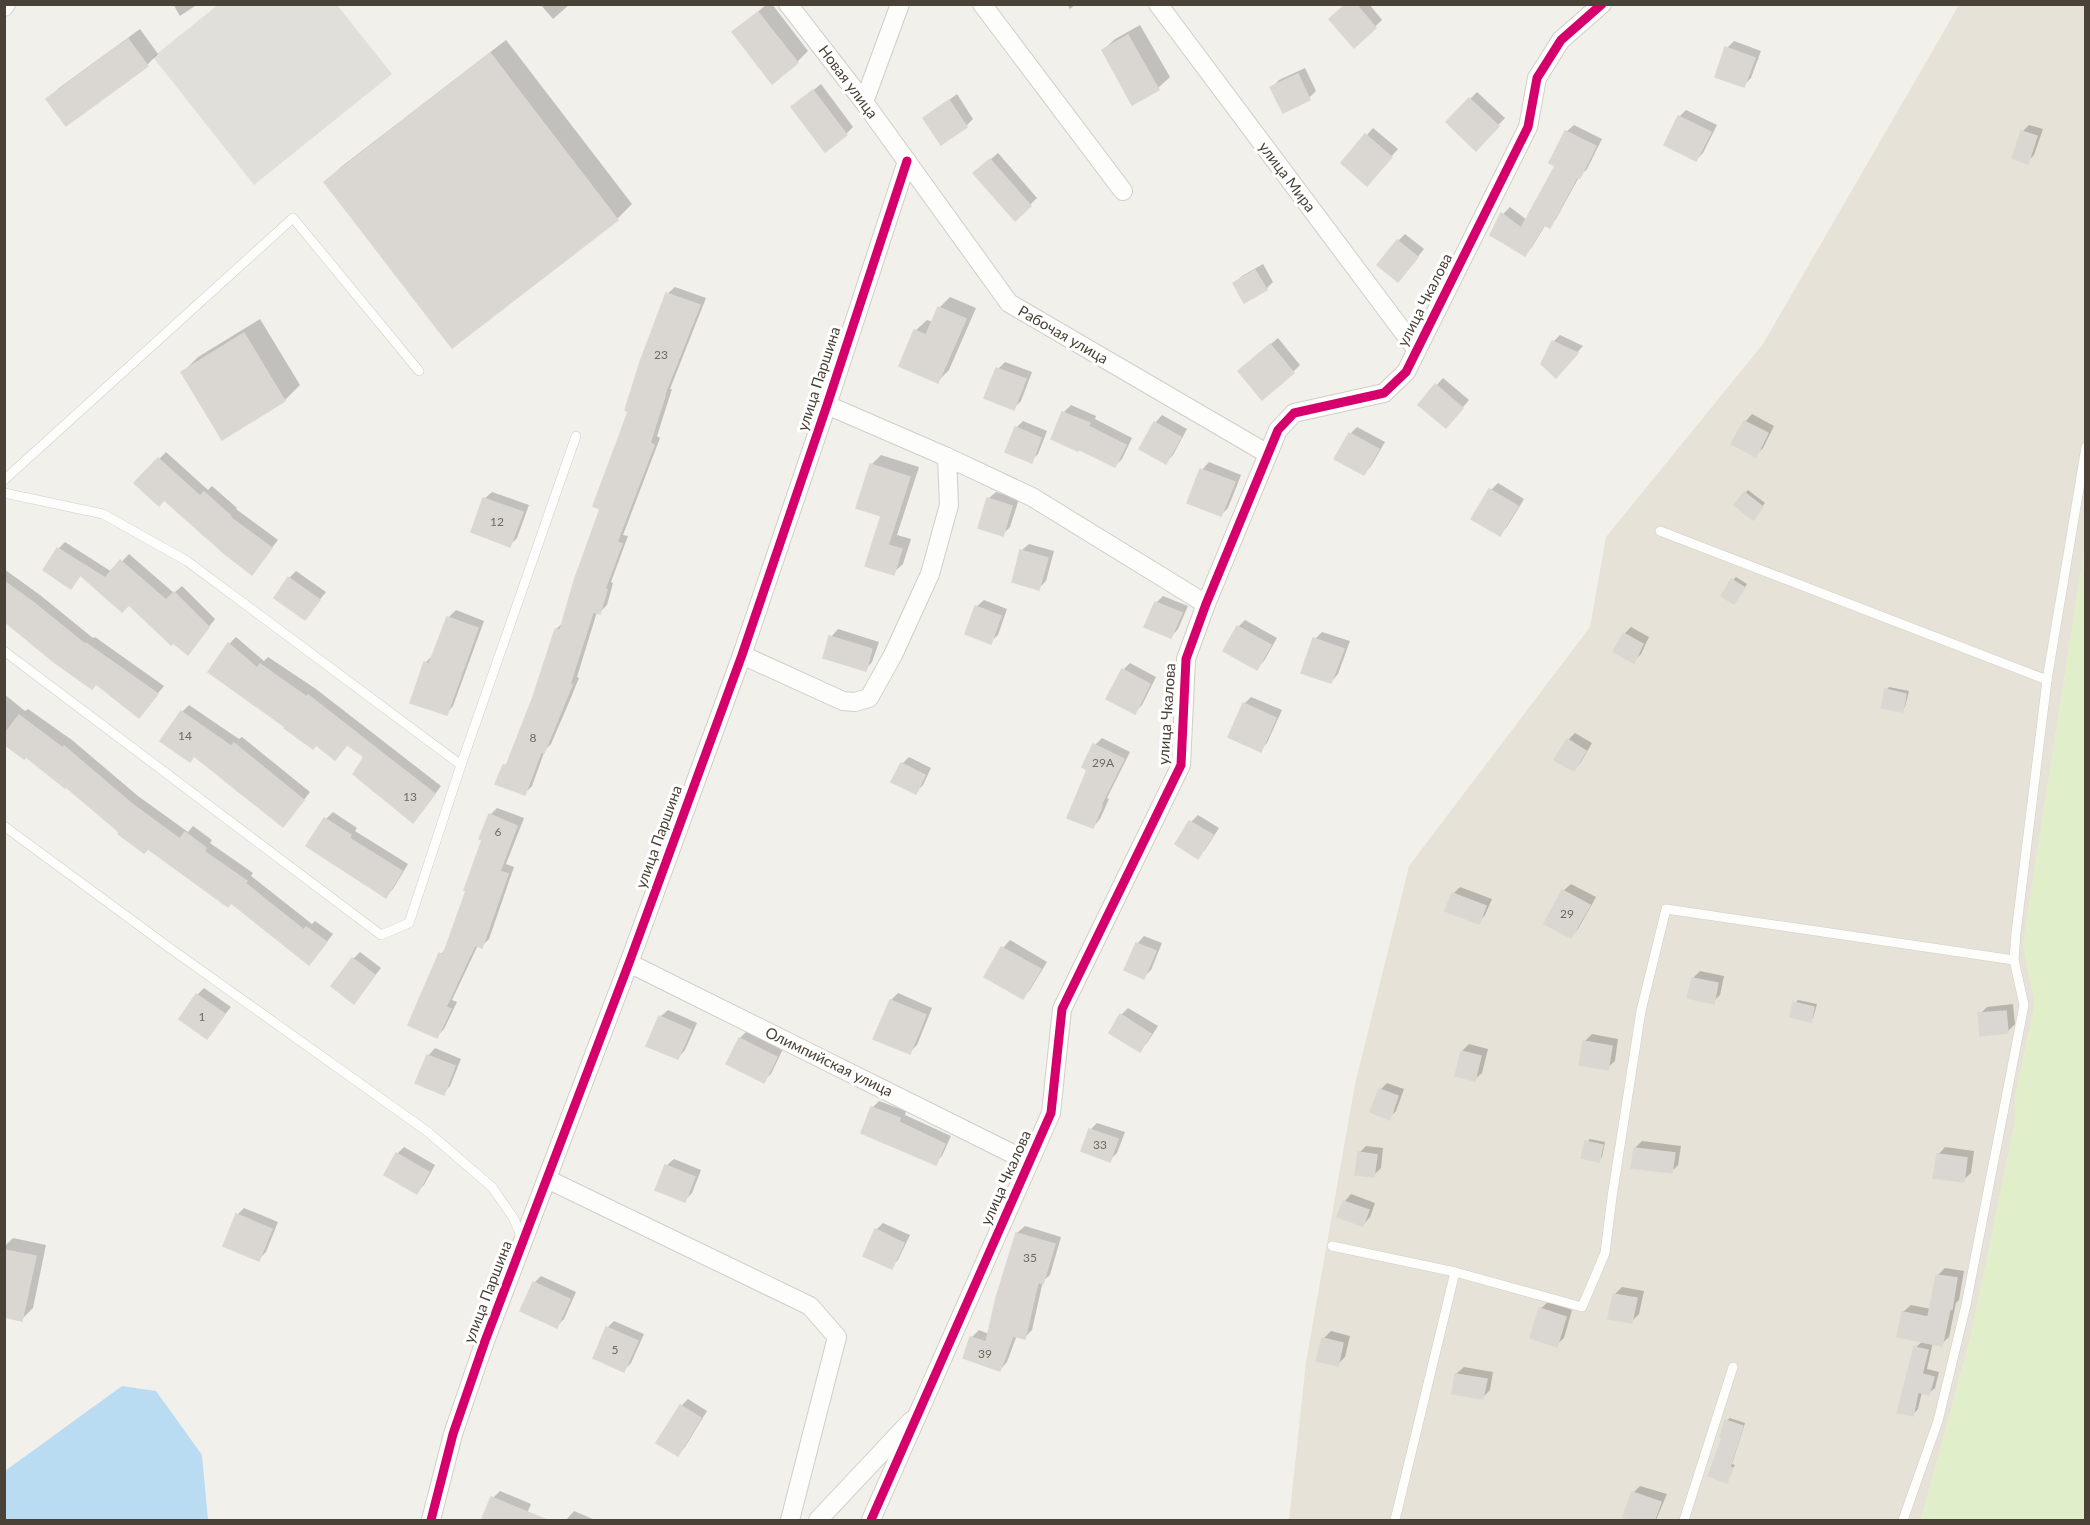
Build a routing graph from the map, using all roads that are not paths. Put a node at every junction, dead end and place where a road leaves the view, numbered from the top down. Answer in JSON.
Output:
{"nodes":[{"id":1,"x":788,"y":4,"type":"edge"},
{"id":2,"x":900,"y":4,"type":"edge"},
{"id":3,"x":982,"y":4,"type":"edge"},
{"id":4,"x":1158,"y":4,"type":"edge"},
{"id":5,"x":1602,"y":4,"type":"edge"},
{"id":6,"x":864,"y":102,"type":"junction"},
{"id":7,"x":907,"y":161,"type":"junction"},
{"id":8,"x":1123,"y":191,"type":"dead end"},
{"id":9,"x":1416,"y":349,"type":"junction"},
{"id":10,"x":419,"y":371,"type":"dead end"},
{"id":11,"x":827,"y":405,"type":"junction"},
{"id":12,"x":576,"y":436,"type":"dead end"},
{"id":13,"x":2085,"y":447,"type":"edge"},
{"id":14,"x":1268,"y":454,"type":"junction"},
{"id":15,"x":947,"y":457,"type":"junction"},
{"id":16,"x":4,"y":480,"type":"edge"},
{"id":17,"x":4,"y":493,"type":"edge"},
{"id":18,"x":1660,"y":531,"type":"dead end"},
{"id":19,"x":1206,"y":604,"type":"junction"},
{"id":20,"x":4,"y":651,"type":"edge"},
{"id":21,"x":742,"y":655,"type":"junction"},
{"id":22,"x":2047,"y":680,"type":"junction"},
{"id":23,"x":461,"y":765,"type":"junction"},
{"id":24,"x":4,"y":826,"type":"edge"},
{"id":25,"x":2014,"y":960,"type":"junction"},
{"id":26,"x":629,"y":963,"type":"junction"},
{"id":27,"x":1029,"y":1162,"type":"junction"},
{"id":28,"x":547,"y":1179,"type":"junction"},
{"id":29,"x":524,"y":1242,"type":"junction"},
{"id":30,"x":1332,"y":1246,"type":"dead end"},
{"id":31,"x":1455,"y":1272,"type":"junction"},
{"id":32,"x":1733,"y":1367,"type":"dead end"},
{"id":33,"x":920,"y":1410,"type":"junction"},
{"id":34,"x":431,"y":1521,"type":"edge"},
{"id":35,"x":790,"y":1521,"type":"edge"},
{"id":36,"x":818,"y":1521,"type":"edge"},
{"id":37,"x":872,"y":1521,"type":"edge"},
{"id":38,"x":1395,"y":1521,"type":"edge"},
{"id":39,"x":1684,"y":1521,"type":"edge"},
{"id":40,"x":1903,"y":1521,"type":"edge"}],
"edges":[{"from":1,"to":6,"type":"street","name":"Новая улица"},
{"from":2,"to":6,"type":"street"},
{"from":3,"to":8,"type":"street"},
{"from":4,"to":9,"type":"street","name":"улица Мира"},
{"from":5,"to":9,"type":"street","name":"улица Чкалова"},
{"from":6,"to":7,"type":"street","name":"Новая улица"},
{"from":7,"to":11,"type":"street","name":"улица Паршина"},
{"from":7,"to":14,"type":"street","name":"Рабочая улица"},
{"from":9,"to":14,"type":"street","name":"улица Чкалова"},
{"from":10,"to":16,"type":"lane"},
{"from":11,"to":15,"type":"street"},
{"from":11,"to":21,"type":"street","name":"улица Паршина"},
{"from":12,"to":23,"type":"lane"},
{"from":13,"to":22,"type":"lane"},
{"from":14,"to":19,"type":"street","name":"улица Чкалова"},
{"from":15,"to":19,"type":"street"},
{"from":15,"to":21,"type":"street"},
{"from":17,"to":23,"type":"lane"},
{"from":18,"to":22,"type":"lane"},
{"from":19,"to":27,"type":"street","name":"улица Чкалова"},
{"from":20,"to":23,"type":"lane"},
{"from":21,"to":26,"type":"street","name":"улица Паршина"},
{"from":22,"to":25,"type":"lane"},
{"from":24,"to":29,"type":"lane"},
{"from":25,"to":31,"type":"lane"},
{"from":25,"to":40,"type":"lane"},
{"from":26,"to":27,"type":"street","name":"Олимпийская улица"},
{"from":26,"to":28,"type":"street","name":"улица Паршина"},
{"from":27,"to":33,"type":"street","name":"улица Чкалова"},
{"from":28,"to":29,"type":"street","name":"улица Паршина"},
{"from":28,"to":35,"type":"street"},
{"from":29,"to":34,"type":"street","name":"улица Паршина"},
{"from":30,"to":31,"type":"lane"},
{"from":31,"to":38,"type":"lane"},
{"from":32,"to":39,"type":"lane"},
{"from":33,"to":36,"type":"street"},
{"from":33,"to":37,"type":"street","name":"улица Чкалова"}]}
